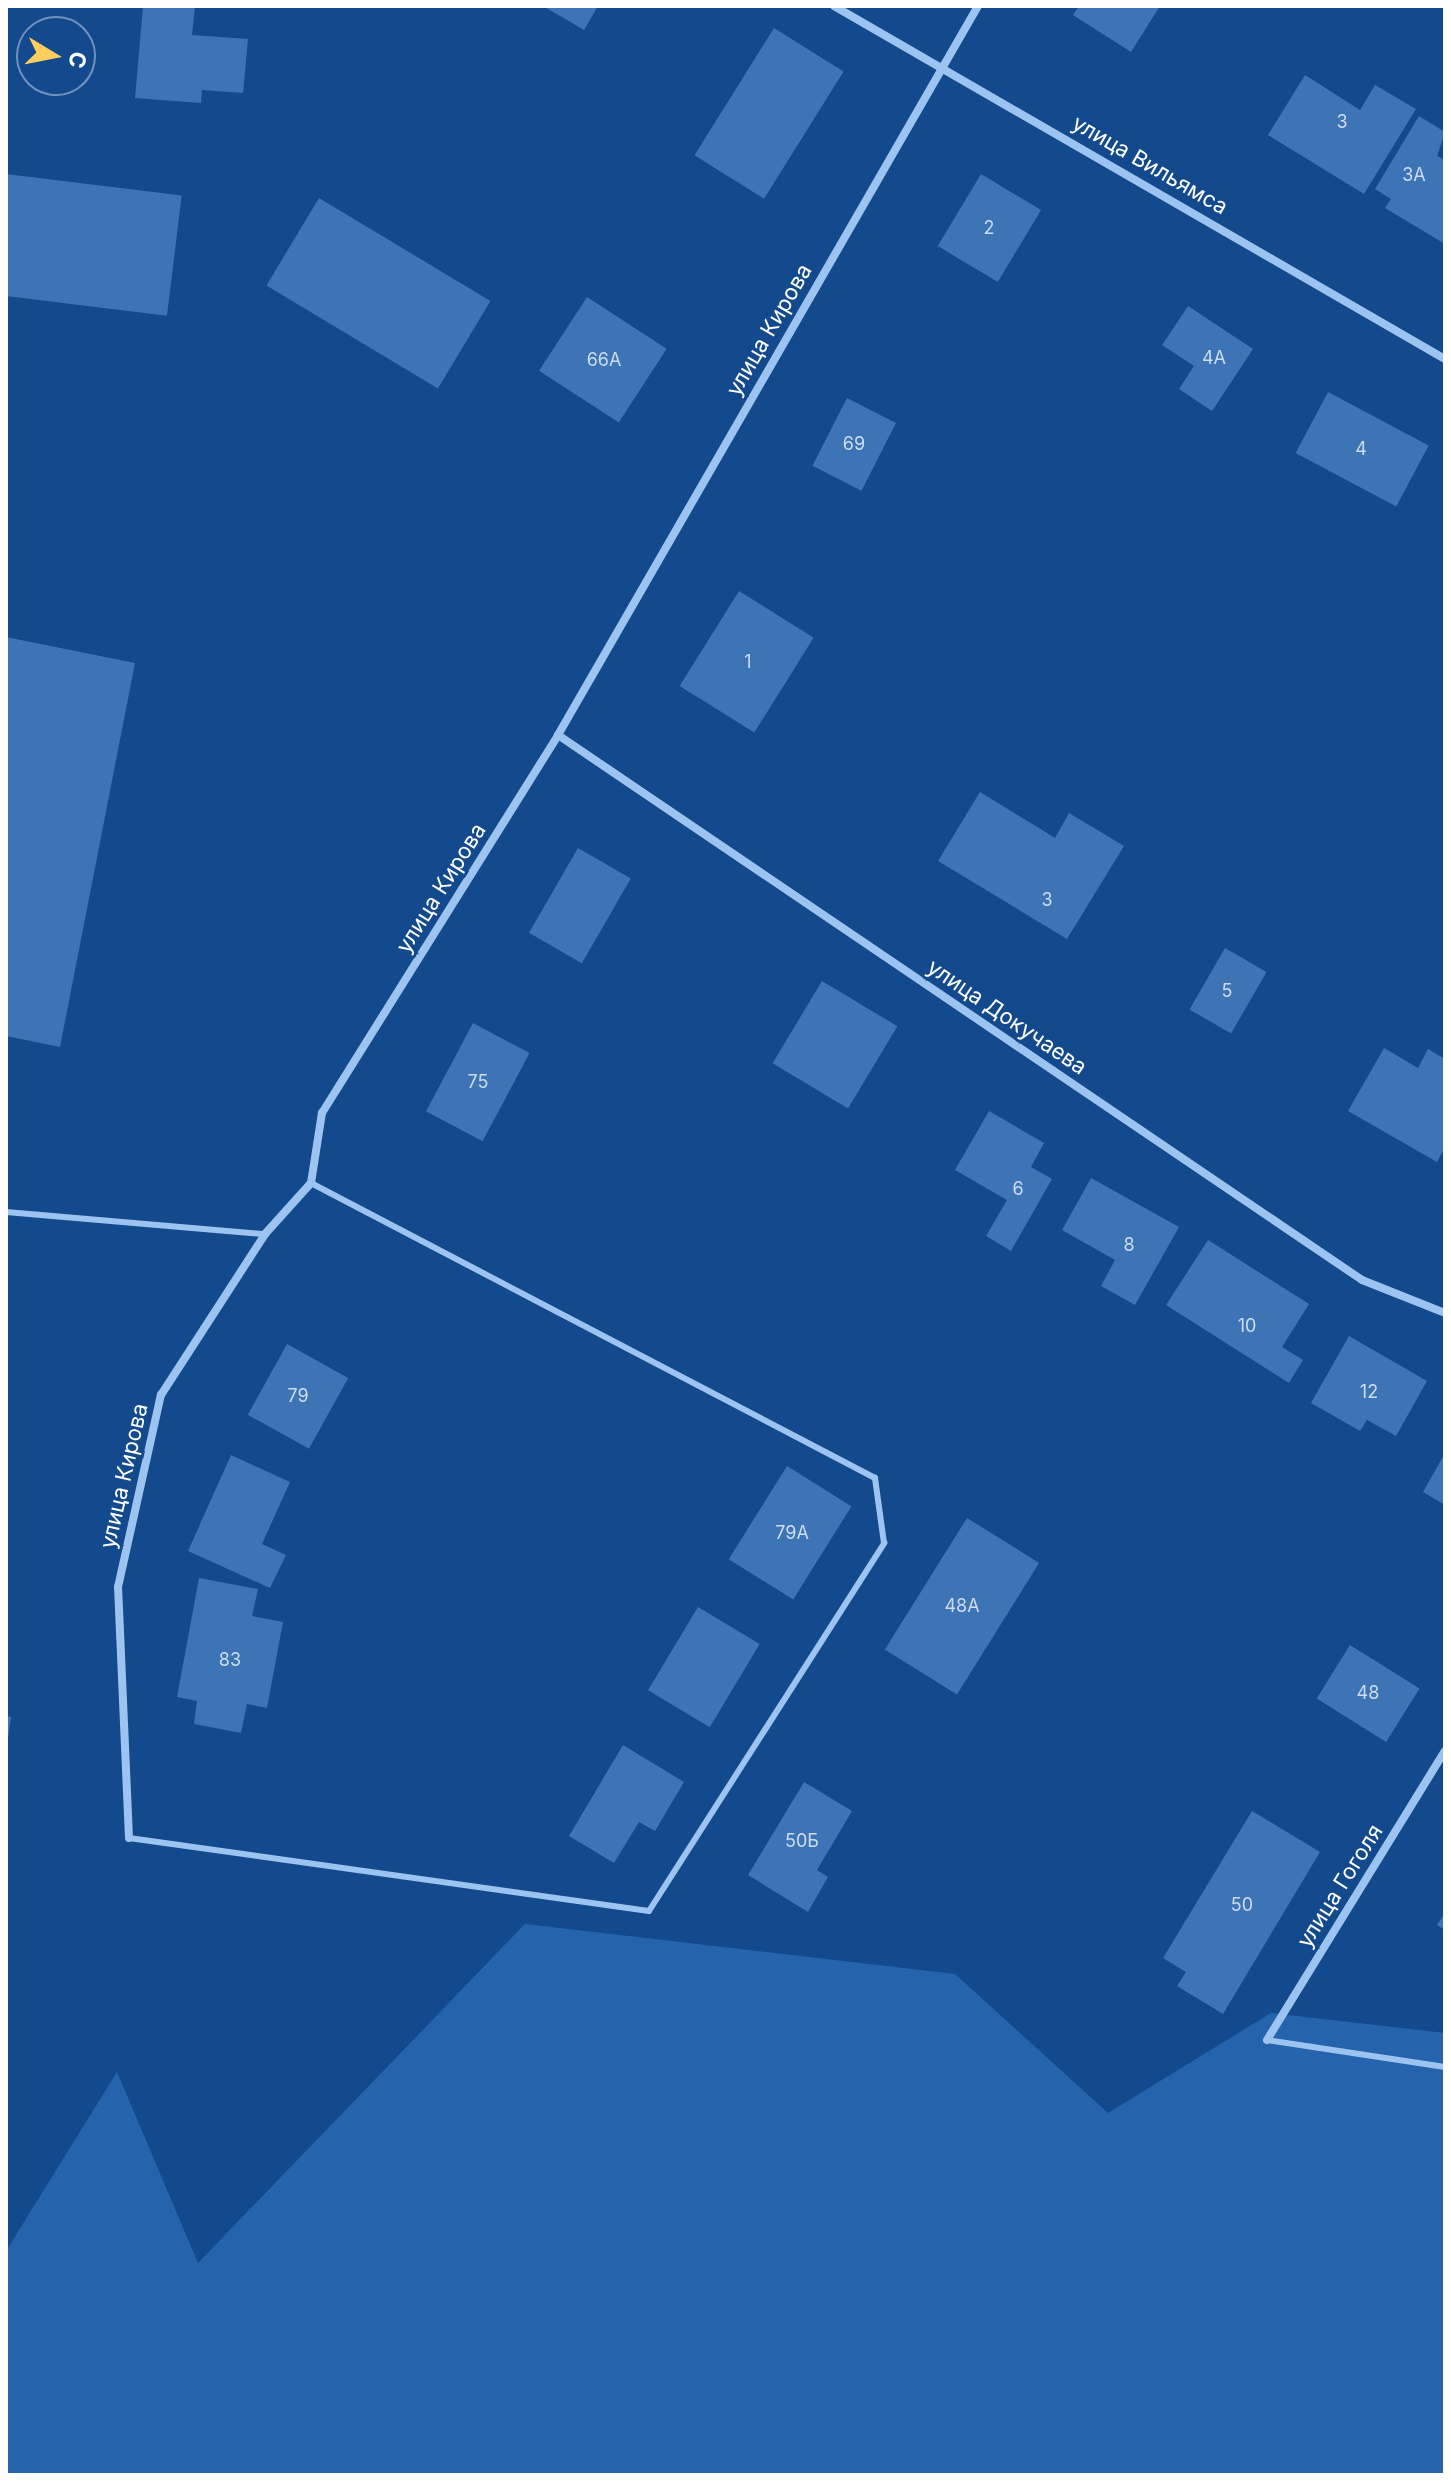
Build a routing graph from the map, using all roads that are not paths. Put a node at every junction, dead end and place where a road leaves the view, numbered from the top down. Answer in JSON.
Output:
{"nodes":[{"id":1,"x":834,"y":6,"type":"edge"},
{"id":2,"x":978,"y":6,"type":"edge"},
{"id":3,"x":942,"y":63,"type":"junction"},
{"id":4,"x":1445,"y":359,"type":"edge"},
{"id":5,"x":558,"y":735,"type":"junction"},
{"id":6,"x":311,"y":1183,"type":"junction"},
{"id":7,"x":6,"y":1212,"type":"edge"},
{"id":8,"x":265,"y":1234,"type":"junction"},
{"id":9,"x":1445,"y":1313,"type":"edge"},
{"id":10,"x":1445,"y":1751,"type":"edge"},
{"id":11,"x":129,"y":1838,"type":"joint"},
{"id":12,"x":1267,"y":2040,"type":"joint"},
{"id":13,"x":1445,"y":2067,"type":"edge"}],
"edges":[{"from":1,"to":3,"type":"street","name":"улица Вильямса"},
{"from":2,"to":3,"type":"street","name":"улица Кирова"},
{"from":3,"to":4,"type":"street","name":"улица Вильямса"},
{"from":3,"to":5,"type":"street","name":"улица Кирова"},
{"from":5,"to":6,"type":"street","name":"улица Кирова"},
{"from":5,"to":9,"type":"street","name":"улица Докучаева"},
{"from":6,"to":8,"type":"street","name":"улица Кирова"},
{"from":6,"to":11,"type":"lane"},
{"from":7,"to":8,"type":"lane"},
{"from":8,"to":11,"type":"street","name":"улица Кирова"},
{"from":10,"to":12,"type":"street","name":"улица Гоголя"},
{"from":12,"to":13,"type":"lane"}]}
